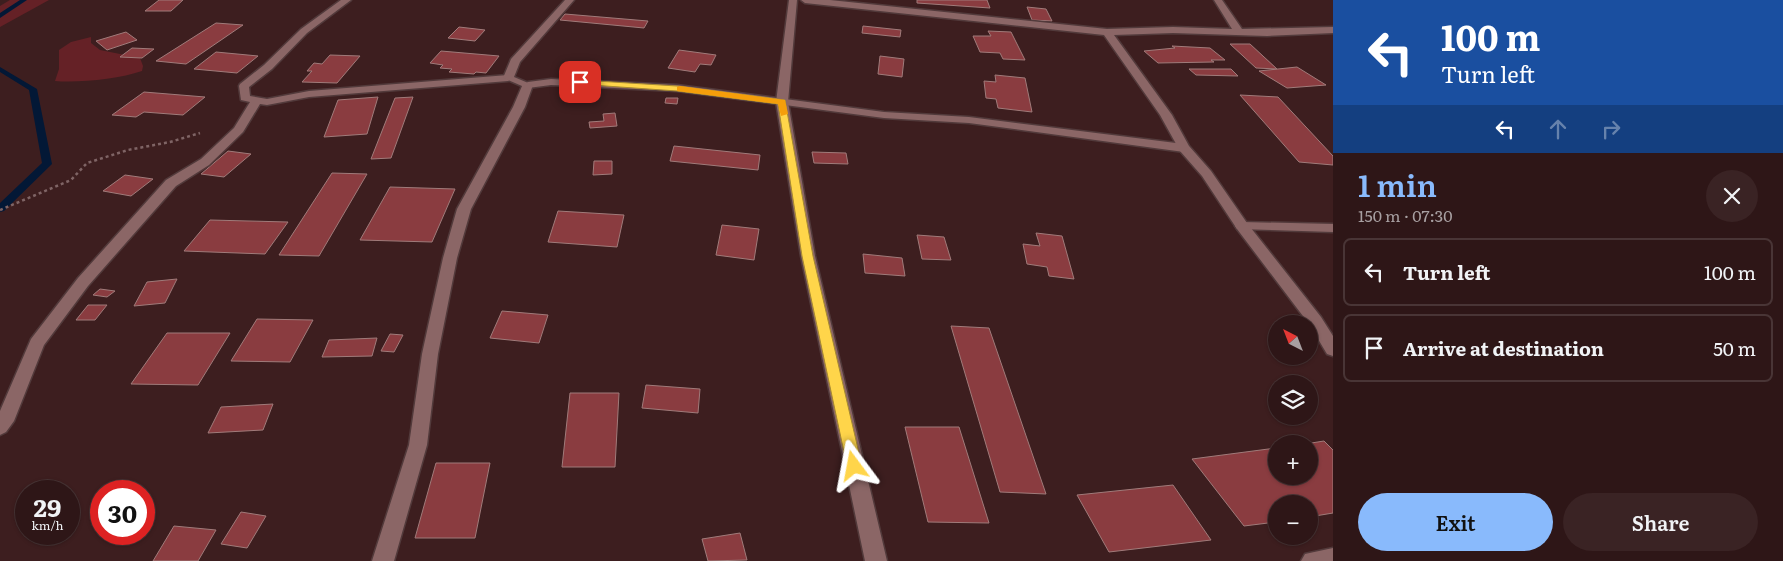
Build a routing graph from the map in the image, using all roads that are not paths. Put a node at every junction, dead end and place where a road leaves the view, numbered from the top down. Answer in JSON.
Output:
{"nodes":[{"id":1,"x":347,"y":0,"type":"edge"},
{"id":2,"x":570,"y":0,"type":"edge"},
{"id":3,"x":793,"y":0,"type":"edge"},
{"id":4,"x":805,"y":0,"type":"edge"},
{"id":5,"x":1218,"y":0,"type":"edge"},
{"id":6,"x":1238,"y":30,"type":"junction"},
{"id":7,"x":1333,"y":30,"type":"edge"},
{"id":8,"x":1320,"y":31,"type":"junction"},
{"id":9,"x":1107,"y":32,"type":"junction"},
{"id":10,"x":1333,"y":37,"type":"edge"},
{"id":11,"x":508,"y":78,"type":"junction"},
{"id":12,"x":528,"y":85,"type":"junction"},
{"id":13,"x":256,"y":101,"type":"junction"},
{"id":14,"x":782,"y":102,"type":"junction"},
{"id":15,"x":1184,"y":148,"type":"junction"},
{"id":16,"x":1242,"y":226,"type":"junction"},
{"id":17,"x":1333,"y":228,"type":"edge"},
{"id":18,"x":1333,"y":350,"type":"edge"},
{"id":19,"x":0,"y":426,"type":"edge"},
{"id":20,"x":1333,"y":558,"type":"edge"},
{"id":21,"x":383,"y":561,"type":"edge"},
{"id":22,"x":876,"y":561,"type":"edge"},
{"id":23,"x":1312,"y":561,"type":"edge"}],
"edges":[{"from":1,"to":13,"type":"street"},
{"from":2,"to":11,"type":"street"},
{"from":3,"to":14,"type":"street"},
{"from":4,"to":9,"type":"street"},
{"from":5,"to":6,"type":"street"},
{"from":6,"to":8,"type":"street"},
{"from":6,"to":9,"type":"street"},
{"from":7,"to":8,"type":"street"},
{"from":8,"to":10,"type":"street"},
{"from":9,"to":15,"type":"street"},
{"from":11,"to":12,"type":"street"},
{"from":11,"to":13,"type":"street"},
{"from":12,"to":14,"type":"street"},
{"from":12,"to":21,"type":"street"},
{"from":13,"to":19,"type":"street"},
{"from":14,"to":15,"type":"street"},
{"from":14,"to":22,"type":"street"},
{"from":15,"to":16,"type":"street"},
{"from":16,"to":17,"type":"street"},
{"from":16,"to":18,"type":"street"},
{"from":20,"to":23,"type":"street"}]}
